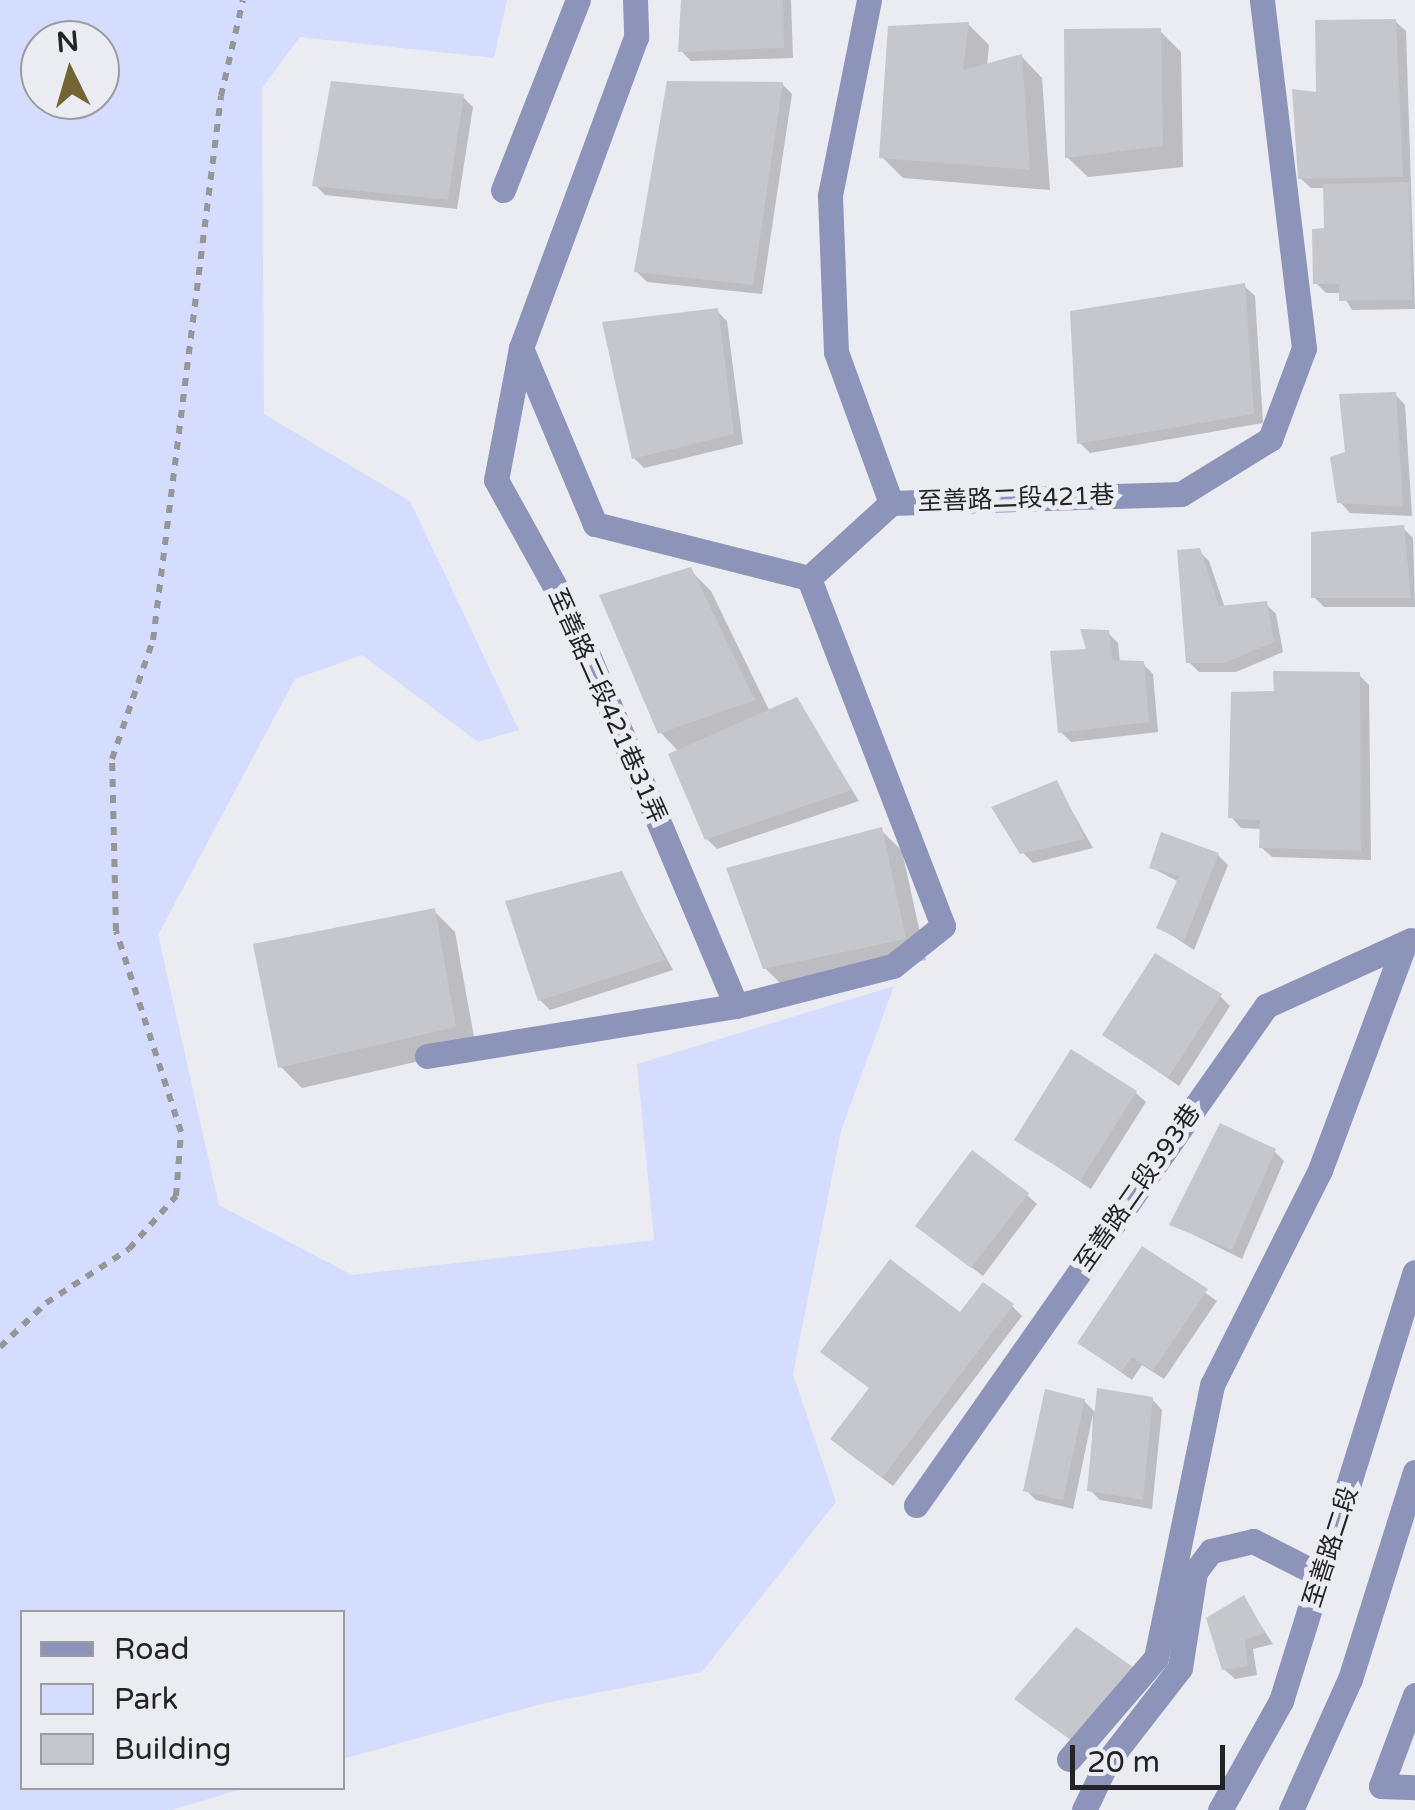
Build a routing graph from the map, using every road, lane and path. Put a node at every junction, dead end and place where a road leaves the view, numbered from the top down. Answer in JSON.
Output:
{"nodes":[{"id":1,"x":243,"y":0,"type":"edge"},
{"id":2,"x":578,"y":0,"type":"edge"},
{"id":3,"x":636,"y":0,"type":"edge"},
{"id":4,"x":868,"y":0,"type":"edge"},
{"id":5,"x":1262,"y":0,"type":"edge"},
{"id":6,"x":503,"y":190,"type":"dead end"},
{"id":7,"x":521,"y":348,"type":"junction"},
{"id":8,"x":891,"y":503,"type":"junction"},
{"id":9,"x":809,"y":578,"type":"junction"},
{"id":10,"x":1410,"y":941,"type":"edge"},
{"id":11,"x":736,"y":1006,"type":"junction"},
{"id":12,"x":427,"y":1056,"type":"dead end"},
{"id":13,"x":1415,"y":1272,"type":"edge"},
{"id":14,"x":0,"y":1347,"type":"edge"},
{"id":15,"x":1415,"y":1472,"type":"edge"},
{"id":16,"x":916,"y":1505,"type":"dead end"},
{"id":17,"x":1322,"y":1576,"type":"junction"},
{"id":18,"x":1415,"y":1695,"type":"edge"},
{"id":19,"x":1069,"y":1759,"type":"dead end"},
{"id":20,"x":1415,"y":1786,"type":"edge"},
{"id":21,"x":1084,"y":1810,"type":"edge"},
{"id":22,"x":1220,"y":1810,"type":"edge"},
{"id":23,"x":1291,"y":1810,"type":"edge"}],
"edges":[{"from":1,"to":14,"type":"path"},
{"from":2,"to":6,"type":"street"},
{"from":3,"to":7,"type":"street"},
{"from":4,"to":8,"type":"street"},
{"from":5,"to":8,"type":"street","name":"至善路二段421巷"},
{"from":7,"to":9,"type":"street"},
{"from":7,"to":11,"type":"street","name":"至善路二段421巷31弄"},
{"from":8,"to":9,"type":"street","name":"至善路二段421巷"},
{"from":9,"to":11,"type":"street"},
{"from":10,"to":16,"type":"street","name":"至善路二段393巷"},
{"from":10,"to":19,"type":"street"},
{"from":11,"to":12,"type":"street"},
{"from":13,"to":17,"type":"street","name":"至善路二段"},
{"from":15,"to":23,"type":"street"},
{"from":17,"to":21,"type":"street"},
{"from":17,"to":22,"type":"street","name":"至善路二段"},
{"from":18,"to":20,"type":"street"}]}
